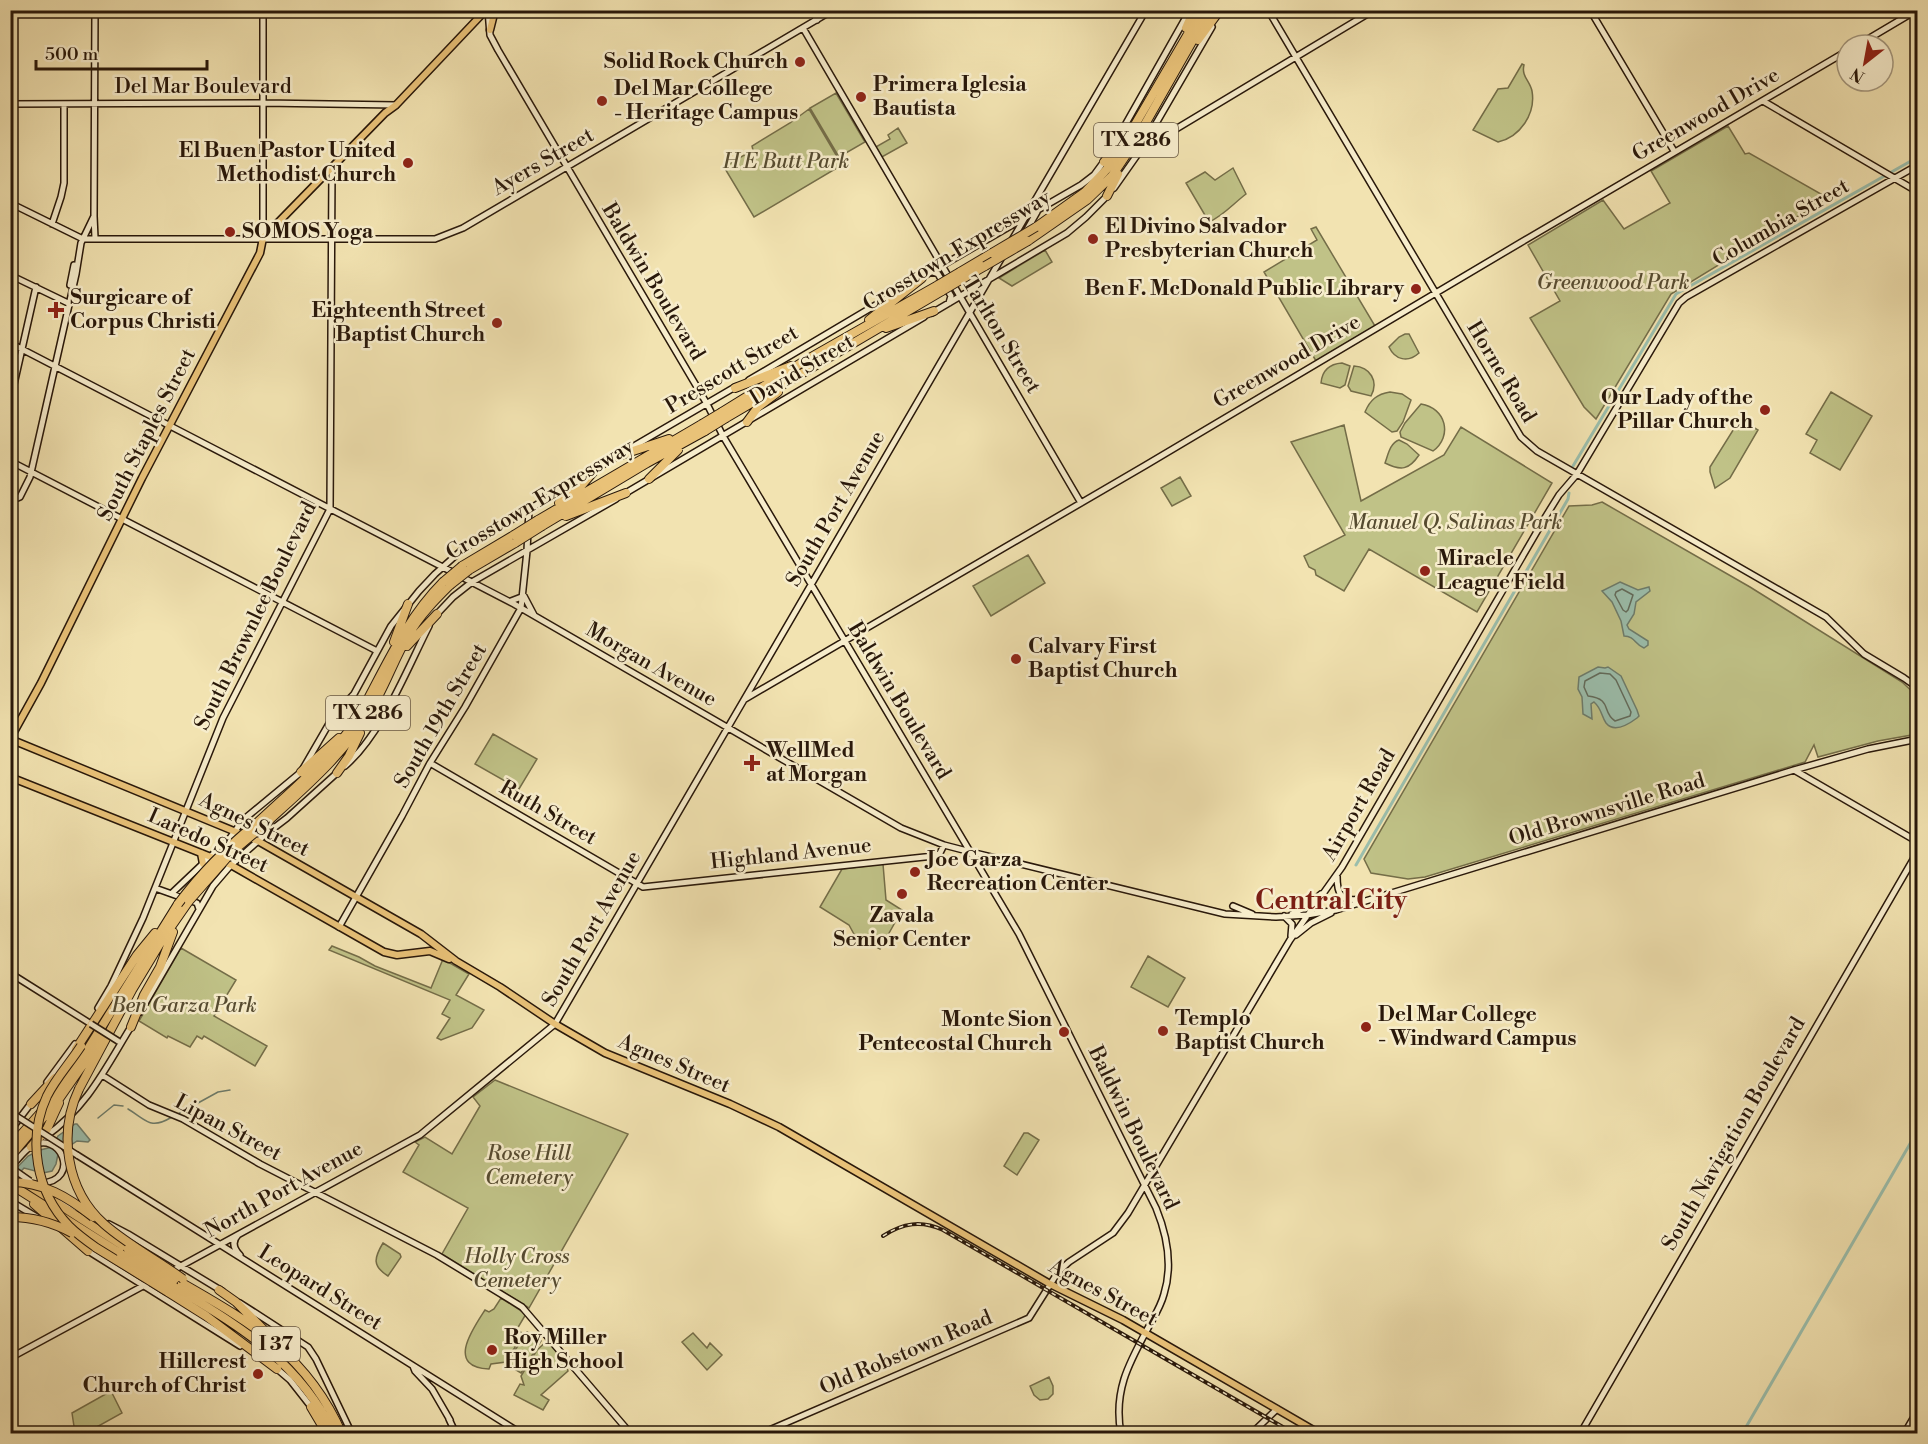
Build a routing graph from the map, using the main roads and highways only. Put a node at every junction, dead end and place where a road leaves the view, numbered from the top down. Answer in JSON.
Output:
{"nodes":[{"id":1,"x":94,"y":10,"type":"edge"},
{"id":2,"x":263,"y":10,"type":"edge"},
{"id":3,"x":487,"y":10,"type":"edge"},
{"id":4,"x":495,"y":10,"type":"edge"},
{"id":5,"x":811,"y":10,"type":"edge"},
{"id":6,"x":834,"y":10,"type":"edge"},
{"id":7,"x":1146,"y":10,"type":"edge"},
{"id":8,"x":1190,"y":10,"type":"edge"},
{"id":9,"x":1194,"y":10,"type":"edge"},
{"id":10,"x":1202,"y":10,"type":"edge"},
{"id":11,"x":1210,"y":10,"type":"edge"},
{"id":12,"x":1221,"y":10,"type":"edge"},
{"id":13,"x":1268,"y":10,"type":"edge"},
{"id":14,"x":1374,"y":10,"type":"edge"},
{"id":15,"x":1590,"y":10,"type":"edge"},
{"id":16,"x":1913,"y":12,"type":"edge"},
{"id":17,"x":817,"y":20,"type":"junction"},
{"id":18,"x":802,"y":28,"type":"junction"},
{"id":19,"x":490,"y":30,"type":"junction"},
{"id":20,"x":1878,"y":33,"type":"edge"},
{"id":21,"x":1295,"y":57,"type":"junction"},
{"id":22,"x":1835,"y":58,"type":"edge"},
{"id":23,"x":1169,"y":73,"type":"junction"},
{"id":24,"x":1763,"y":101,"type":"junction"},
{"id":25,"x":263,"y":103,"type":"junction"},
{"id":26,"x":10,"y":104,"type":"edge"},
{"id":27,"x":64,"y":104,"type":"junction"},
{"id":28,"x":94,"y":104,"type":"junction"},
{"id":29,"x":396,"y":105,"type":"junction"},
{"id":30,"x":1138,"y":121,"type":"junction"},
{"id":31,"x":1149,"y":134,"type":"junction"},
{"id":32,"x":1136,"y":140,"type":"junction"},
{"id":33,"x":1155,"y":141,"type":"junction"},
{"id":34,"x":1140,"y":151,"type":"junction"},
{"id":35,"x":1674,"y":152,"type":"junction"},
{"id":36,"x":1104,"y":162,"type":"junction"},
{"id":37,"x":1917,"y":165,"type":"edge"},
{"id":38,"x":566,"y":167,"type":"junction"},
{"id":39,"x":332,"y":168,"type":"junction"},
{"id":40,"x":1893,"y":178,"type":"junction"},
{"id":41,"x":1917,"y":192,"type":"edge"},
{"id":42,"x":1107,"y":196,"type":"junction"},
{"id":43,"x":1036,"y":199,"type":"junction"},
{"id":44,"x":10,"y":203,"type":"edge"},
{"id":45,"x":1043,"y":208,"type":"junction"},
{"id":46,"x":94,"y":216,"type":"junction"},
{"id":47,"x":1026,"y":217,"type":"junction"},
{"id":48,"x":52,"y":224,"type":"junction"},
{"id":49,"x":95,"y":238,"type":"junction"},
{"id":50,"x":263,"y":238,"type":"junction"},
{"id":51,"x":83,"y":239,"type":"junction"},
{"id":52,"x":331,"y":239,"type":"junction"},
{"id":53,"x":1020,"y":261,"type":"junction"},
{"id":54,"x":941,"y":266,"type":"junction"},
{"id":55,"x":933,"y":272,"type":"junction"},
{"id":56,"x":10,"y":275,"type":"edge"},
{"id":57,"x":962,"y":275,"type":"junction"},
{"id":58,"x":922,"y":278,"type":"junction"},
{"id":59,"x":990,"y":279,"type":"junction"},
{"id":60,"x":36,"y":287,"type":"junction"},
{"id":61,"x":940,"y":288,"type":"junction"},
{"id":62,"x":1435,"y":294,"type":"junction"},
{"id":63,"x":69,"y":297,"type":"junction"},
{"id":64,"x":959,"y":297,"type":"junction"},
{"id":65,"x":59,"y":298,"type":"junction"},
{"id":66,"x":949,"y":303,"type":"junction"},
{"id":67,"x":934,"y":311,"type":"junction"},
{"id":68,"x":969,"y":314,"type":"junction"},
{"id":69,"x":846,"y":338,"type":"junction"},
{"id":70,"x":860,"y":338,"type":"junction"},
{"id":71,"x":10,"y":343,"type":"edge"},
{"id":72,"x":22,"y":349,"type":"junction"},
{"id":73,"x":806,"y":360,"type":"junction"},
{"id":74,"x":55,"y":366,"type":"junction"},
{"id":75,"x":806,"y":370,"type":"junction"},
{"id":76,"x":735,"y":388,"type":"junction"},
{"id":77,"x":10,"y":402,"type":"edge"},
{"id":78,"x":707,"y":404,"type":"junction"},
{"id":79,"x":724,"y":415,"type":"junction"},
{"id":80,"x":747,"y":422,"type":"junction"},
{"id":81,"x":169,"y":426,"type":"junction"},
{"id":82,"x":703,"y":429,"type":"junction"},
{"id":83,"x":685,"y":434,"type":"junction"},
{"id":84,"x":723,"y":436,"type":"junction"},
{"id":85,"x":618,"y":456,"type":"junction"},
{"id":86,"x":10,"y":461,"type":"edge"},
{"id":87,"x":595,"y":470,"type":"junction"},
{"id":88,"x":32,"y":472,"type":"junction"},
{"id":89,"x":1577,"y":474,"type":"junction"},
{"id":90,"x":649,"y":479,"type":"junction"},
{"id":91,"x":626,"y":493,"type":"junction"},
{"id":92,"x":12,"y":500,"type":"edge"},
{"id":93,"x":1081,"y":503,"type":"junction"},
{"id":94,"x":330,"y":508,"type":"junction"},
{"id":95,"x":529,"y":509,"type":"junction"},
{"id":96,"x":122,"y":519,"type":"junction"},
{"id":97,"x":543,"y":523,"type":"junction"},
{"id":98,"x":527,"y":552,"type":"junction"},
{"id":99,"x":443,"y":567,"type":"junction"},
{"id":100,"x":472,"y":582,"type":"junction"},
{"id":101,"x":811,"y":585,"type":"junction"},
{"id":102,"x":524,"y":596,"type":"junction"},
{"id":103,"x":282,"y":601,"type":"junction"},
{"id":104,"x":510,"y":602,"type":"junction"},
{"id":105,"x":408,"y":604,"type":"junction"},
{"id":106,"x":522,"y":608,"type":"junction"},
{"id":107,"x":437,"y":614,"type":"junction"},
{"id":108,"x":534,"y":616,"type":"junction"},
{"id":109,"x":844,"y":641,"type":"junction"},
{"id":110,"x":377,"y":651,"type":"junction"},
{"id":111,"x":388,"y":667,"type":"junction"},
{"id":112,"x":1917,"y":688,"type":"edge"},
{"id":113,"x":744,"y":700,"type":"junction"},
{"id":114,"x":367,"y":709,"type":"junction"},
{"id":115,"x":728,"y":729,"type":"junction"},
{"id":116,"x":10,"y":739,"type":"edge"},
{"id":117,"x":1917,"y":739,"type":"edge"},
{"id":118,"x":430,"y":763,"type":"junction"},
{"id":119,"x":1794,"y":770,"type":"junction"},
{"id":120,"x":301,"y":771,"type":"junction"},
{"id":121,"x":337,"y":773,"type":"junction"},
{"id":122,"x":10,"y":777,"type":"edge"},
{"id":123,"x":187,"y":810,"type":"junction"},
{"id":124,"x":243,"y":820,"type":"junction"},
{"id":125,"x":263,"y":827,"type":"junction"},
{"id":126,"x":236,"y":830,"type":"junction"},
{"id":127,"x":255,"y":839,"type":"junction"},
{"id":128,"x":174,"y":842,"type":"junction"},
{"id":129,"x":1917,"y":842,"type":"edge"},
{"id":130,"x":944,"y":846,"type":"junction"},
{"id":131,"x":218,"y":850,"type":"joint"},
{"id":132,"x":1917,"y":851,"type":"edge"},
{"id":133,"x":971,"y":852,"type":"junction"},
{"id":134,"x":201,"y":853,"type":"junction"},
{"id":135,"x":214,"y":858,"type":"junction"},
{"id":136,"x":203,"y":864,"type":"junction"},
{"id":137,"x":231,"y":865,"type":"junction"},
{"id":138,"x":1337,"y":875,"type":"junction"},
{"id":139,"x":638,"y":884,"type":"junction"},
{"id":140,"x":651,"y":886,"type":"joint"},
{"id":141,"x":155,"y":888,"type":"junction"},
{"id":142,"x":1325,"y":892,"type":"junction"},
{"id":143,"x":172,"y":893,"type":"junction"},
{"id":144,"x":356,"y":897,"type":"junction"},
{"id":145,"x":1377,"y":897,"type":"junction"},
{"id":146,"x":1233,"y":906,"type":"dead end"},
{"id":147,"x":183,"y":907,"type":"junction"},
{"id":148,"x":200,"y":909,"type":"junction"},
{"id":149,"x":1336,"y":910,"type":"junction"},
{"id":150,"x":1307,"y":915,"type":"junction"},
{"id":151,"x":1256,"y":916,"type":"junction"},
{"id":152,"x":1286,"y":916,"type":"junction"},
{"id":153,"x":339,"y":927,"type":"junction"},
{"id":154,"x":1290,"y":940,"type":"junction"},
{"id":155,"x":456,"y":961,"type":"junction"},
{"id":156,"x":130,"y":967,"type":"junction"},
{"id":157,"x":10,"y":973,"type":"edge"},
{"id":158,"x":132,"y":990,"type":"junction"},
{"id":159,"x":90,"y":1023,"type":"junction"},
{"id":160,"x":555,"y":1024,"type":"junction"},
{"id":161,"x":131,"y":1027,"type":"junction"},
{"id":162,"x":120,"y":1042,"type":"junction"},
{"id":163,"x":102,"y":1075,"type":"junction"},
{"id":164,"x":66,"y":1088,"type":"junction"},
{"id":165,"x":31,"y":1104,"type":"junction"},
{"id":166,"x":10,"y":1112,"type":"edge"},
{"id":167,"x":10,"y":1131,"type":"edge"},
{"id":168,"x":10,"y":1147,"type":"edge"},
{"id":169,"x":31,"y":1147,"type":"junction"},
{"id":170,"x":10,"y":1157,"type":"edge"},
{"id":171,"x":10,"y":1167,"type":"edge"},
{"id":172,"x":10,"y":1173,"type":"edge"},
{"id":173,"x":30,"y":1181,"type":"junction"},
{"id":174,"x":10,"y":1183,"type":"edge"},
{"id":175,"x":1145,"y":1186,"type":"junction"},
{"id":176,"x":314,"y":1192,"type":"junction"},
{"id":177,"x":31,"y":1200,"type":"junction"},
{"id":178,"x":10,"y":1201,"type":"edge"},
{"id":179,"x":10,"y":1205,"type":"edge"},
{"id":180,"x":10,"y":1217,"type":"edge"},
{"id":181,"x":10,"y":1228,"type":"edge"},
{"id":182,"x":242,"y":1232,"type":"junction"},
{"id":183,"x":120,"y":1236,"type":"junction"},
{"id":184,"x":220,"y":1244,"type":"junction"},
{"id":185,"x":98,"y":1249,"type":"junction"},
{"id":186,"x":88,"y":1251,"type":"junction"},
{"id":187,"x":125,"y":1251,"type":"junction"},
{"id":188,"x":164,"y":1256,"type":"junction"},
{"id":189,"x":194,"y":1258,"type":"junction"},
{"id":190,"x":248,"y":1262,"type":"junction"},
{"id":191,"x":181,"y":1266,"type":"junction"},
{"id":192,"x":194,"y":1274,"type":"junction"},
{"id":193,"x":131,"y":1277,"type":"junction"},
{"id":194,"x":182,"y":1281,"type":"junction"},
{"id":195,"x":1050,"y":1284,"type":"junction"},
{"id":196,"x":145,"y":1285,"type":"junction"},
{"id":197,"x":170,"y":1289,"type":"junction"},
{"id":198,"x":219,"y":1290,"type":"junction"},
{"id":199,"x":1145,"y":1333,"type":"junction"},
{"id":200,"x":289,"y":1354,"type":"junction"},
{"id":201,"x":10,"y":1358,"type":"edge"},
{"id":202,"x":413,"y":1366,"type":"junction"},
{"id":203,"x":277,"y":1369,"type":"junction"},
{"id":204,"x":435,"y":1388,"type":"junction"},
{"id":205,"x":311,"y":1407,"type":"joint"},
{"id":206,"x":1277,"y":1409,"type":"junction"},
{"id":207,"x":1917,"y":1410,"type":"edge"},
{"id":208,"x":325,"y":1434,"type":"edge"},
{"id":209,"x":334,"y":1434,"type":"edge"},
{"id":210,"x":343,"y":1434,"type":"edge"},
{"id":211,"x":352,"y":1434,"type":"edge"},
{"id":212,"x":456,"y":1434,"type":"edge"},
{"id":213,"x":522,"y":1434,"type":"edge"},
{"id":214,"x":631,"y":1434,"type":"edge"},
{"id":215,"x":760,"y":1434,"type":"edge"},
{"id":216,"x":1121,"y":1434,"type":"edge"},
{"id":217,"x":1251,"y":1434,"type":"edge"},
{"id":218,"x":1320,"y":1434,"type":"edge"},
{"id":219,"x":1580,"y":1434,"type":"edge"},
{"id":220,"x":1904,"y":1434,"type":"edge"}],
"edges":[{"from":1,"to":28,"type":"main road"},
{"from":2,"to":25,"type":"main road"},
{"from":3,"to":19,"type":"main road","name":"Baldwin Boulevard"},
{"from":3,"to":29,"type":"main road","name":"South Staples Street"},
{"from":4,"to":19,"type":"main road"},
{"from":5,"to":17,"type":"main road"},
{"from":6,"to":17,"type":"main road","name":"Ayers Street"},
{"from":7,"to":43,"type":"main road","name":"South Port Avenue"},
{"from":8,"to":36,"type":"main road"},
{"from":9,"to":23,"type":"highway"},
{"from":10,"to":23,"type":"highway","name":"Crosstown Expressway","number":"TX 286"},
{"from":11,"to":23,"type":"highway","name":"Crosstown Expressway","number":"TX 286"},
{"from":12,"to":23,"type":"highway"},
{"from":12,"to":31,"type":"main road","name":"David Street"},
{"from":13,"to":21,"type":"main road","name":"Horne Road"},
{"from":14,"to":21,"type":"main road"},
{"from":15,"to":35,"type":"main road"},
{"from":16,"to":20,"type":"main road"},
{"from":17,"to":18,"type":"main road","name":"Ayers Street"},
{"from":18,"to":38,"type":"main road","name":"Ayers Street"},
{"from":18,"to":54,"type":"main road","name":"Tarlton Street"},
{"from":19,"to":38,"type":"main road","name":"Baldwin Boulevard"},
{"from":21,"to":33,"type":"main road"},
{"from":21,"to":62,"type":"main road","name":"Horne Road"},
{"from":22,"to":24,"type":"main road","name":"Greenwood Drive"},
{"from":23,"to":30,"type":"highway","name":"Crosstown Expressway","number":"TX 286"},
{"from":23,"to":32,"type":"highway","name":"Crosstown Expressway","number":"TX 286"},
{"from":24,"to":35,"type":"main road","name":"Greenwood Drive"},
{"from":24,"to":40,"type":"main road"},
{"from":25,"to":28,"type":"main road","name":"Del Mar Boulevard"},
{"from":25,"to":29,"type":"main road","name":"Del Mar Boulevard"},
{"from":25,"to":50,"type":"main road"},
{"from":26,"to":27,"type":"main road","name":"Del Mar Boulevard"},
{"from":27,"to":28,"type":"main road","name":"Del Mar Boulevard"},
{"from":27,"to":48,"type":"main road"},
{"from":28,"to":46,"type":"main road"},
{"from":29,"to":39,"type":"main road","name":"South Staples Street"},
{"from":30,"to":36,"type":"highway"},
{"from":30,"to":57,"type":"highway","name":"Crosstown Expressway","number":"TX 286","bridge":true},
{"from":31,"to":33,"type":"main road"},
{"from":31,"to":34,"type":"main road","name":"David Street"},
{"from":32,"to":42,"type":"highway"},
{"from":32,"to":57,"type":"highway","name":"Crosstown Expressway","number":"TX 286","bridge":true},
{"from":33,"to":34,"type":"main road"},
{"from":34,"to":42,"type":"main road","name":"David Street"},
{"from":35,"to":62,"type":"main road","name":"Greenwood Drive"},
{"from":36,"to":45,"type":"main road","name":"Presscott Street"},
{"from":37,"to":40,"type":"main road","name":"Columbia Street"},
{"from":38,"to":52,"type":"main road","name":"Ayers Street"},
{"from":38,"to":78,"type":"main road","name":"Baldwin Boulevard"},
{"from":39,"to":50,"type":"main road","name":"South Staples Street"},
{"from":39,"to":52,"type":"main road","name":"South Brownlee Boulevard"},
{"from":40,"to":41,"type":"main road"},
{"from":40,"to":89,"type":"main road","name":"Columbia Street"},
{"from":42,"to":53,"type":"main road","name":"David Street"},
{"from":43,"to":45,"type":"main road"},
{"from":43,"to":47,"type":"main road","name":"South Port Avenue"},
{"from":44,"to":48,"type":"main road"},
{"from":45,"to":47,"type":"main road","name":"Presscott Street"},
{"from":45,"to":53,"type":"main road"},
{"from":46,"to":49,"type":"main road"},
{"from":46,"to":51,"type":"main road"},
{"from":47,"to":54,"type":"main road","name":"Presscott Street"},
{"from":47,"to":59,"type":"main road","name":"South Port Avenue"},
{"from":48,"to":51,"type":"main road"},
{"from":49,"to":50,"type":"main road"},
{"from":49,"to":51,"type":"main road"},
{"from":50,"to":52,"type":"main road","name":"Ayers Street"},
{"from":50,"to":81,"type":"main road","name":"South Staples Street"},
{"from":51,"to":63,"type":"main road"},
{"from":52,"to":94,"type":"main road","name":"South Brownlee Boulevard"},
{"from":53,"to":59,"type":"main road","name":"David Street"},
{"from":54,"to":55,"type":"main road","name":"Presscott Street"},
{"from":54,"to":64,"type":"main road","name":"Tarlton Street"},
{"from":55,"to":58,"type":"main road","name":"Presscott Street"},
{"from":55,"to":66,"type":"main road"},
{"from":56,"to":60,"type":"main road"},
{"from":57,"to":61,"type":"highway","name":"Crosstown Expressway","number":"TX 286","bridge":true},
{"from":58,"to":69,"type":"highway"},
{"from":58,"to":76,"type":"main road","name":"Presscott Street"},
{"from":59,"to":64,"type":"main road","name":"David Street"},
{"from":59,"to":68,"type":"main road","name":"South Port Avenue"},
{"from":60,"to":65,"type":"main road"},
{"from":60,"to":72,"type":"main road"},
{"from":61,"to":69,"type":"highway","name":"Crosstown Expressway","number":"TX 286"},
{"from":61,"to":70,"type":"highway","name":"Crosstown Expressway","number":"TX 286"},
{"from":62,"to":89,"type":"main road","name":"Horne Road"},
{"from":62,"to":93,"type":"main road","name":"Greenwood Drive"},
{"from":63,"to":65,"type":"main road"},
{"from":63,"to":65,"type":"main road"},
{"from":63,"to":74,"type":"main road"},
{"from":64,"to":66,"type":"main road","name":"David Street"},
{"from":64,"to":68,"type":"main road","name":"Tarlton Street"},
{"from":66,"to":67,"type":"main road","name":"David Street"},
{"from":67,"to":70,"type":"highway"},
{"from":67,"to":80,"type":"main road","name":"David Street"},
{"from":68,"to":93,"type":"main road","name":"Tarlton Street"},
{"from":68,"to":101,"type":"main road","name":"South Port Avenue"},
{"from":69,"to":73,"type":"highway","name":"Crosstown Expressway","number":"TX 286"},
{"from":70,"to":75,"type":"highway","name":"Crosstown Expressway","number":"TX 286"},
{"from":71,"to":72,"type":"main road","name":"Morgan Avenue"},
{"from":72,"to":74,"type":"main road","name":"Morgan Avenue"},
{"from":72,"to":77,"type":"main road"},
{"from":73,"to":76,"type":"highway"},
{"from":73,"to":79,"type":"highway","name":"Crosstown Expressway","number":"TX 286"},
{"from":74,"to":81,"type":"main road","name":"Morgan Avenue"},
{"from":74,"to":88,"type":"main road"},
{"from":75,"to":79,"type":"highway","name":"Crosstown Expressway","number":"TX 286"},
{"from":75,"to":80,"type":"highway"},
{"from":76,"to":78,"type":"main road","name":"Presscott Street"},
{"from":78,"to":84,"type":"main road","name":"Baldwin Boulevard"},
{"from":78,"to":85,"type":"main road","name":"Presscott Street"},
{"from":79,"to":82,"type":"highway","name":"Crosstown Expressway","number":"TX 286","bridge":true},
{"from":80,"to":84,"type":"main road","name":"David Street"},
{"from":81,"to":94,"type":"main road","name":"Morgan Avenue"},
{"from":81,"to":96,"type":"main road","name":"South Staples Street"},
{"from":82,"to":83,"type":"highway","name":"Crosstown Expressway","number":"TX 286"},
{"from":82,"to":90,"type":"highway"},
{"from":82,"to":97,"type":"highway","name":"Crosstown Expressway","number":"TX 286"},
{"from":83,"to":85,"type":"highway"},
{"from":83,"to":97,"type":"highway","name":"Crosstown Expressway","number":"TX 286"},
{"from":84,"to":90,"type":"main road","name":"David Street"},
{"from":84,"to":101,"type":"main road","name":"Baldwin Boulevard"},
{"from":85,"to":87,"type":"main road","name":"Presscott Street"},
{"from":86,"to":88,"type":"main road"},
{"from":87,"to":95,"type":"main road","name":"Presscott Street"},
{"from":87,"to":97,"type":"highway"},
{"from":88,"to":92,"type":"main road"},
{"from":88,"to":96,"type":"main road"},
{"from":89,"to":112,"type":"main road","name":"Horne Road"},
{"from":89,"to":138,"type":"main road","name":"Airport Road"},
{"from":90,"to":91,"type":"main road","name":"David Street"},
{"from":91,"to":97,"type":"highway"},
{"from":91,"to":98,"type":"main road","name":"David Street"},
{"from":93,"to":109,"type":"main road","name":"Greenwood Drive"},
{"from":94,"to":99,"type":"main road","name":"Morgan Avenue"},
{"from":94,"to":103,"type":"main road","name":"South Brownlee Boulevard"},
{"from":95,"to":98,"type":"main road","name":"South 19th Street"},
{"from":95,"to":99,"type":"main road","name":"Presscott Street"},
{"from":96,"to":103,"type":"main road"},
{"from":96,"to":116,"type":"main road","name":"South Staples Street"},
{"from":97,"to":111,"type":"highway","name":"Crosstown Expressway","number":"TX 286","bridge":true},
{"from":98,"to":100,"type":"main road","name":"David Street"},
{"from":98,"to":102,"type":"main road","name":"South 19th Street"},
{"from":99,"to":100,"type":"main road","name":"Morgan Avenue"},
{"from":99,"to":105,"type":"main road","name":"Presscott Street"},
{"from":100,"to":104,"type":"main road","name":"Morgan Avenue"},
{"from":100,"to":107,"type":"main road","name":"David Street"},
{"from":101,"to":109,"type":"main road","name":"Baldwin Boulevard"},
{"from":101,"to":113,"type":"main road","name":"South Port Avenue"},
{"from":102,"to":104,"type":"main road"},
{"from":102,"to":106,"type":"main road","name":"South 19th Street"},
{"from":102,"to":108,"type":"main road"},
{"from":103,"to":110,"type":"main road"},
{"from":103,"to":123,"type":"main road","name":"South Brownlee Boulevard"},
{"from":104,"to":106,"type":"main road","name":"Morgan Avenue"},
{"from":105,"to":110,"type":"main road","name":"Presscott Street"},
{"from":105,"to":111,"type":"highway"},
{"from":106,"to":108,"type":"main road","name":"Morgan Avenue"},
{"from":106,"to":118,"type":"main road","name":"South 19th Street"},
{"from":107,"to":111,"type":"highway"},
{"from":107,"to":121,"type":"main road","name":"Crosstown Expressway"},
{"from":108,"to":115,"type":"main road","name":"Morgan Avenue"},
{"from":109,"to":113,"type":"main road","name":"Greenwood Drive"},
{"from":109,"to":133,"type":"main road","name":"Baldwin Boulevard"},
{"from":110,"to":120,"type":"main road","name":"Presscott Street"},
{"from":111,"to":114,"type":"highway","name":"Crosstown Expressway","number":"TX 286"},
{"from":113,"to":115,"type":"main road","name":"South Port Avenue"},
{"from":114,"to":120,"type":"highway"},
{"from":114,"to":121,"type":"highway"},
{"from":114,"to":125,"type":"highway","name":"Crosstown Expressway","number":"TX 286"},
{"from":115,"to":130,"type":"main road","name":"Morgan Avenue"},
{"from":115,"to":139,"type":"main road","name":"South Port Avenue"},
{"from":116,"to":123,"type":"main road","name":"Agnes Street"},
{"from":117,"to":119,"type":"main road","name":"Old Brownsville Road"},
{"from":118,"to":139,"type":"main road","name":"Ruth Street"},
{"from":118,"to":144,"type":"main road","name":"South 19th Street"},
{"from":119,"to":129,"type":"main road"},
{"from":119,"to":145,"type":"main road","name":"Old Brownsville Road"},
{"from":120,"to":124,"type":"main road","name":"Presscott Street"},
{"from":121,"to":125,"type":"main road","name":"Crosstown Expressway"},
{"from":122,"to":128,"type":"main road","name":"Laredo Street"},
{"from":123,"to":126,"type":"main road","name":"Agnes Street"},
{"from":123,"to":128,"type":"main road","name":"South Brownlee Boulevard"},
{"from":124,"to":125,"type":"main road"},
{"from":124,"to":126,"type":"main road","name":"Presscott Street"},
{"from":125,"to":127,"type":"main road","name":"Crosstown Expressway"},
{"from":125,"to":147,"type":"highway","name":"Crosstown Expressway","number":"TX 286","bridge":true},
{"from":125,"to":147,"type":"highway","name":"Crosstown Expressway","number":"TX 286","bridge":true},
{"from":126,"to":127,"type":"main road","name":"Agnes Street"},
{"from":126,"to":131,"type":"main road"},
{"from":127,"to":137,"type":"main road","name":"Crosstown Expressway"},
{"from":127,"to":144,"type":"main road","name":"Agnes Street"},
{"from":128,"to":134,"type":"main road","name":"Laredo Street"},
{"from":128,"to":141,"type":"main road","name":"South Brownlee Boulevard"},
{"from":130,"to":133,"type":"main road","name":"Morgan Avenue"},
{"from":130,"to":140,"type":"main road","name":"Highland Avenue"},
{"from":131,"to":135,"type":"main road"},
{"from":132,"to":219,"type":"main road","name":"South Navigation Boulevard"},
{"from":133,"to":151,"type":"main road","name":"Morgan Avenue"},
{"from":133,"to":175,"type":"main road","name":"Baldwin Boulevard"},
{"from":134,"to":135,"type":"main road","name":"Laredo Street"},
{"from":134,"to":136,"type":"main road"},
{"from":135,"to":136,"type":"main road"},
{"from":135,"to":137,"type":"main road","name":"Laredo Street"},
{"from":136,"to":143,"type":"main road"},
{"from":137,"to":148,"type":"main road","name":"Crosstown Expressway"},
{"from":137,"to":153,"type":"main road","name":"Laredo Street"},
{"from":138,"to":142,"type":"main road","name":"Airport Road"},
{"from":138,"to":145,"type":"main road"},
{"from":139,"to":140,"type":"main road","name":"Ruth Street"},
{"from":139,"to":160,"type":"main road","name":"South Port Avenue"},
{"from":141,"to":143,"type":"main road"},
{"from":141,"to":159,"type":"main road","name":"South Brownlee Boulevard"},
{"from":142,"to":150,"type":"main road","name":"Airport Road"},
{"from":142,"to":152,"type":"main road"},
{"from":143,"to":148,"type":"main road"},
{"from":144,"to":153,"type":"main road","name":"South 19th Street"},
{"from":144,"to":155,"type":"main road","name":"Agnes Street"},
{"from":145,"to":149,"type":"main road","name":"Old Brownsville Road"},
{"from":146,"to":151,"type":"main road"},
{"from":147,"to":156,"type":"highway"},
{"from":147,"to":158,"type":"highway","number":"TX 286"},
{"from":147,"to":161,"type":"highway"},
{"from":147,"to":168,"type":"highway","name":"Crosstown Expressway","number":"TX 286"},
{"from":148,"to":161,"type":"main road","name":"Crosstown Expressway"},
{"from":149,"to":150,"type":"main road","name":"Old Brownsville Road"},
{"from":149,"to":154,"type":"main road"},
{"from":150,"to":152,"type":"main road","name":"Morgan Avenue"},
{"from":150,"to":154,"type":"main road","name":"Airport Road"},
{"from":151,"to":152,"type":"main road","name":"Morgan Avenue"},
{"from":152,"to":154,"type":"main road"},
{"from":153,"to":155,"type":"main road","name":"Laredo Street"},
{"from":154,"to":175,"type":"main road","name":"Airport Road"},
{"from":155,"to":160,"type":"main road","name":"Agnes Street"},
{"from":156,"to":165,"type":"highway"},
{"from":156,"to":185,"type":"highway","bridge":true},
{"from":157,"to":159,"type":"main road"},
{"from":158,"to":164,"type":"highway","number":"TX 286"},
{"from":158,"to":183,"type":"highway","bridge":true},
{"from":159,"to":162,"type":"main road","bridge":true},
{"from":159,"to":165,"type":"main road","name":"South Brownlee Boulevard"},
{"from":160,"to":176,"type":"main road","name":"North Port Avenue"},
{"from":160,"to":195,"type":"main road","name":"Agnes Street"},
{"from":161,"to":162,"type":"main road","name":"Crosstown Expressway"},
{"from":162,"to":163,"type":"main road","name":"Crosstown Expressway"},
{"from":163,"to":169,"type":"main road","name":"Crosstown Expressway"},
{"from":163,"to":176,"type":"main road","name":"Lipan Street"},
{"from":164,"to":169,"type":"highway"},
{"from":164,"to":170,"type":"highway","number":"TX 286"},
{"from":165,"to":167,"type":"main road","name":"South Brownlee Boulevard"},
{"from":166,"to":184,"type":"main road","name":"Leopard Street","bridge":true},
{"from":169,"to":171,"type":"main road"},
{"from":169,"to":173,"type":"main road","bridge":true},
{"from":171,"to":173,"type":"main road","bridge":true},
{"from":172,"to":187,"type":"highway","number":"I 37","bridge":true},
{"from":173,"to":188,"type":"main road"},
{"from":174,"to":177,"type":"highway","number":"I 37"},
{"from":174,"to":183,"type":"highway","bridge":true},
{"from":175,"to":195,"type":"main road","name":"Airport Road"},
{"from":175,"to":199,"type":"main road","name":"Baldwin Boulevard"},
{"from":176,"to":182,"type":"main road","name":"North Port Avenue"},
{"from":176,"to":214,"type":"main road","name":"Lipan Street"},
{"from":177,"to":186,"type":"highway"},
{"from":177,"to":187,"type":"highway","number":"I 37"},
{"from":178,"to":186,"type":"main road"},
{"from":179,"to":181,"type":"main road"},
{"from":180,"to":185,"type":"highway","bridge":true},
{"from":182,"to":184,"type":"main road","name":"North Port Avenue"},
{"from":182,"to":190,"type":"main road"},
{"from":183,"to":194,"type":"highway","bridge":true},
{"from":184,"to":189,"type":"main road","name":"North Port Avenue"},
{"from":184,"to":190,"type":"main road","name":"Leopard Street"},
{"from":185,"to":197,"type":"highway","bridge":true},
{"from":186,"to":193,"type":"main road"},
{"from":187,"to":194,"type":"highway","number":"I 37","bridge":true},
{"from":187,"to":197,"type":"highway","number":"I 37","bridge":true},
{"from":188,"to":191,"type":"main road"},
{"from":188,"to":193,"type":"main road"},
{"from":189,"to":191,"type":"main road","name":"North Port Avenue"},
{"from":189,"to":192,"type":"main road"},
{"from":190,"to":202,"type":"main road","name":"Leopard Street"},
{"from":191,"to":192,"type":"main road"},
{"from":191,"to":196,"type":"main road","name":"North Port Avenue"},
{"from":192,"to":198,"type":"main road"},
{"from":193,"to":196,"type":"main road"},
{"from":194,"to":200,"type":"highway","number":"I 37"},
{"from":195,"to":199,"type":"main road","name":"Agnes Street"},
{"from":195,"to":215,"type":"main road","name":"Old Robstown Road"},
{"from":196,"to":201,"type":"main road","name":"North Port Avenue"},
{"from":196,"to":203,"type":"main road"},
{"from":197,"to":203,"type":"highway"},
{"from":197,"to":209,"type":"highway","number":"I 37"},
{"from":198,"to":200,"type":"highway"},
{"from":198,"to":211,"type":"main road"},
{"from":199,"to":206,"type":"main road","name":"Agnes Street"},
{"from":199,"to":216,"type":"main road","name":"Baldwin Boulevard"},
{"from":200,"to":210,"type":"highway","number":"I 37"},
{"from":202,"to":204,"type":"main road","name":"Leopard Street"},
{"from":202,"to":204,"type":"main road"},
{"from":203,"to":205,"type":"main road"},
{"from":204,"to":212,"type":"main road"},
{"from":204,"to":213,"type":"main road","name":"Leopard Street"},
{"from":205,"to":208,"type":"highway"},
{"from":206,"to":217,"type":"main road"},
{"from":206,"to":218,"type":"main road","name":"Agnes Street"},
{"from":207,"to":220,"type":"main road"}]}
